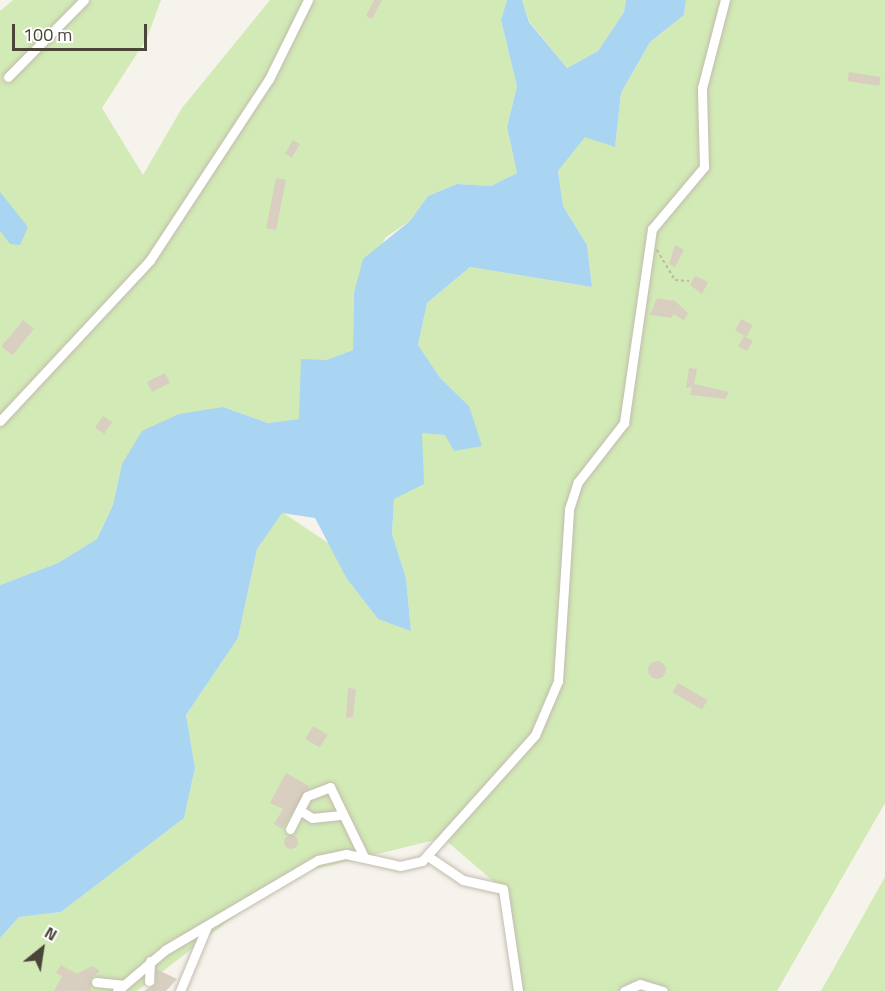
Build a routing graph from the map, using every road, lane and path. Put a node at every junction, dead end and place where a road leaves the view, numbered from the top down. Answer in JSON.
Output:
{"nodes":[{"id":1,"x":84,"y":0,"type":"edge"},
{"id":2,"x":308,"y":0,"type":"edge"},
{"id":3,"x":725,"y":0,"type":"edge"},
{"id":4,"x":8,"y":77,"type":"dead end"},
{"id":5,"x":648,"y":241,"type":"junction"},
{"id":6,"x":689,"y":281,"type":"dead end"},
{"id":7,"x":0,"y":421,"type":"edge"},
{"id":8,"x":301,"y":811,"type":"junction"},
{"id":9,"x":342,"y":815,"type":"junction"},
{"id":10,"x":290,"y":829,"type":"dead end"},
{"id":11,"x":364,"y":857,"type":"junction"},
{"id":12,"x":429,"y":857,"type":"junction"},
{"id":13,"x":207,"y":926,"type":"junction"},
{"id":14,"x":150,"y":961,"type":"junction"},
{"id":15,"x":149,"y":981,"type":"dead end"},
{"id":16,"x":96,"y":982,"type":"dead end"},
{"id":17,"x":120,"y":988,"type":"edge"},
{"id":18,"x":180,"y":991,"type":"edge"},
{"id":19,"x":518,"y":991,"type":"edge"},
{"id":20,"x":624,"y":991,"type":"edge"},
{"id":21,"x":663,"y":991,"type":"edge"}],
"edges":[{"from":1,"to":4,"type":"street"},
{"from":2,"to":7,"type":"street"},
{"from":3,"to":5,"type":"street"},
{"from":5,"to":6,"type":"path"},
{"from":5,"to":12,"type":"street"},
{"from":8,"to":9,"type":"street"},
{"from":8,"to":9,"type":"street"},
{"from":8,"to":10,"type":"street"},
{"from":9,"to":11,"type":"street"},
{"from":11,"to":12,"type":"street"},
{"from":11,"to":13,"type":"street"},
{"from":12,"to":19,"type":"street"},
{"from":13,"to":14,"type":"street"},
{"from":13,"to":18,"type":"street"},
{"from":14,"to":15,"type":"street"},
{"from":14,"to":17,"type":"street"},
{"from":16,"to":17,"type":"street"},
{"from":20,"to":21,"type":"street"}]}
